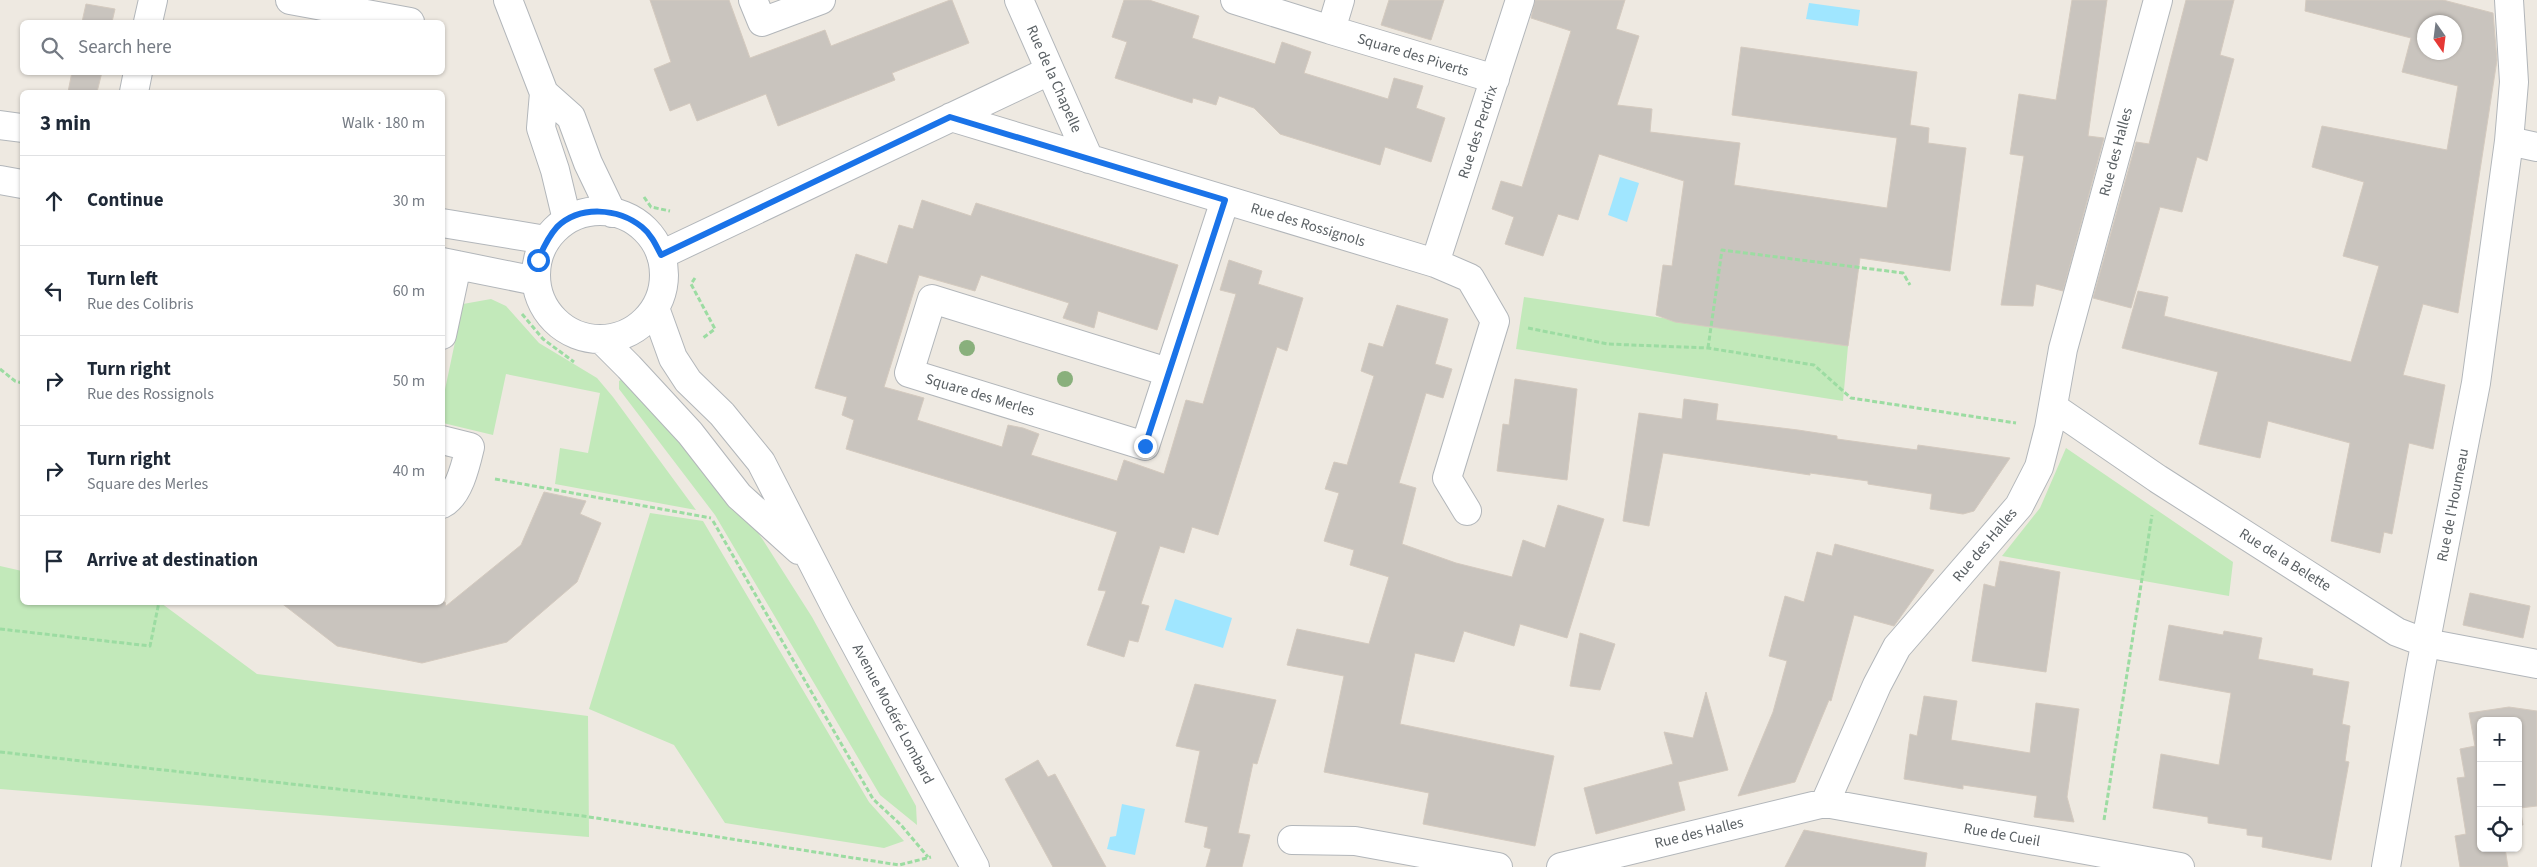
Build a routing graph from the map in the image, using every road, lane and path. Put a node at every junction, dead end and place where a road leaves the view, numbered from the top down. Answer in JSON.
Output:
{"nodes":[{"id":1,"x":153,"y":0,"type":"edge"},
{"id":2,"x":290,"y":0,"type":"edge"},
{"id":3,"x":508,"y":0,"type":"edge"},
{"id":4,"x":753,"y":0,"type":"edge"},
{"id":5,"x":821,"y":0,"type":"edge"},
{"id":6,"x":1019,"y":0,"type":"edge"},
{"id":7,"x":1235,"y":0,"type":"edge"},
{"id":8,"x":1340,"y":0,"type":"edge"},
{"id":9,"x":1520,"y":0,"type":"edge"},
{"id":10,"x":2158,"y":0,"type":"edge"},
{"id":11,"x":2508,"y":0,"type":"edge"},
{"id":12,"x":148,"y":20,"type":"edge"},
{"id":13,"x":399,"y":20,"type":"edge"},
{"id":14,"x":1331,"y":30,"type":"junction"},
{"id":15,"x":1049,"y":71,"type":"junction"},
{"id":16,"x":137,"y":75,"type":"edge"},
{"id":17,"x":1495,"y":79,"type":"junction"},
{"id":18,"x":134,"y":90,"type":"edge"},
{"id":19,"x":544,"y":92,"type":"junction"},
{"id":20,"x":950,"y":117,"type":"junction"},
{"id":21,"x":0,"y":124,"type":"edge"},
{"id":22,"x":20,"y":128,"type":"edge"},
{"id":23,"x":2509,"y":141,"type":"junction"},
{"id":24,"x":2537,"y":147,"type":"edge"},
{"id":25,"x":1089,"y":159,"type":"junction"},
{"id":26,"x":0,"y":180,"type":"edge"},
{"id":27,"x":20,"y":184,"type":"edge"},
{"id":28,"x":1225,"y":200,"type":"junction"},
{"id":29,"x":612,"y":213,"type":"junction"},
{"id":30,"x":567,"y":220,"type":"junction"},
{"id":31,"x":445,"y":224,"type":"edge"},
{"id":32,"x":546,"y":240,"type":"junction"},
{"id":33,"x":661,"y":255,"type":"junction"},
{"id":34,"x":1435,"y":263,"type":"junction"},
{"id":35,"x":450,"y":264,"type":"edge"},
{"id":36,"x":536,"y":281,"type":"junction"},
{"id":37,"x":1910,"y":286,"type":"dead end"},
{"id":38,"x":445,"y":308,"type":"edge"},
{"id":39,"x":655,"y":308,"type":"junction"},
{"id":40,"x":1495,"y":321,"type":"junction"},
{"id":41,"x":601,"y":340,"type":"junction"},
{"id":42,"x":1708,"y":348,"type":"junction"},
{"id":43,"x":0,"y":369,"type":"edge"},
{"id":44,"x":1168,"y":372,"type":"junction"},
{"id":45,"x":20,"y":382,"type":"edge"},
{"id":46,"x":2051,"y":418,"type":"junction"},
{"id":47,"x":445,"y":441,"type":"edge"},
{"id":48,"x":463,"y":475,"type":"junction"},
{"id":49,"x":2158,"y":480,"type":"junction"},
{"id":50,"x":445,"y":503,"type":"edge"},
{"id":51,"x":1467,"y":511,"type":"dead end"},
{"id":52,"x":711,"y":518,"type":"dead end"},
{"id":53,"x":811,"y":561,"type":"junction"},
{"id":54,"x":157,"y":605,"type":"edge"},
{"id":55,"x":0,"y":629,"type":"edge"},
{"id":56,"x":2426,"y":643,"type":"junction"},
{"id":57,"x":2537,"y":664,"type":"edge"},
{"id":58,"x":0,"y":752,"type":"edge"},
{"id":59,"x":1825,"y":802,"type":"junction"},
{"id":60,"x":1292,"y":840,"type":"dead end"},
{"id":61,"x":2099,"y":853,"type":"junction"},
{"id":62,"x":969,"y":856,"type":"edge"},
{"id":63,"x":1498,"y":867,"type":"edge"},
{"id":64,"x":1561,"y":867,"type":"edge"},
{"id":65,"x":2180,"y":867,"type":"edge"},
{"id":66,"x":2386,"y":867,"type":"edge"}],
"edges":[{"from":1,"to":12,"type":"street"},
{"from":2,"to":13,"type":"street"},
{"from":3,"to":19,"type":"street"},
{"from":4,"to":5,"type":"street"},
{"from":6,"to":15,"type":"street","name":"Rue de la Chapelle"},
{"from":7,"to":14,"type":"street","name":"Square des Piverts"},
{"from":8,"to":14,"type":"street"},
{"from":9,"to":17,"type":"street","name":"Rue des Perdrix"},
{"from":10,"to":46,"type":"street","name":"Rue des Halles"},
{"from":11,"to":23,"type":"street","name":"Rue de l'Houmeau"},
{"from":14,"to":17,"type":"street","name":"Square des Piverts"},
{"from":15,"to":20,"type":"street"},
{"from":15,"to":25,"type":"street","name":"Rue de la Chapelle"},
{"from":16,"to":18,"type":"street"},
{"from":17,"to":34,"type":"street","name":"Rue des Perdrix"},
{"from":19,"to":29,"type":"street"},
{"from":19,"to":30,"type":"street"},
{"from":20,"to":25,"type":"street","name":"Rue des Rossignols"},
{"from":20,"to":33,"type":"street"},
{"from":21,"to":22,"type":"street"},
{"from":23,"to":24,"type":"street"},
{"from":23,"to":56,"type":"street","name":"Rue de l'Houmeau"},
{"from":25,"to":28,"type":"street","name":"Rue des Rossignols"},
{"from":26,"to":27,"type":"street"},
{"from":28,"to":34,"type":"street","name":"Rue des Rossignols"},
{"from":28,"to":44,"type":"street","name":"Square des Merles"},
{"from":29,"to":30,"type":"street"},
{"from":29,"to":33,"type":"street"},
{"from":30,"to":32,"type":"street"},
{"from":31,"to":32,"type":"street"},
{"from":32,"to":36,"type":"street"},
{"from":33,"to":39,"type":"street"},
{"from":34,"to":40,"type":"street","name":"Rue des Rossignols"},
{"from":35,"to":36,"type":"street"},
{"from":35,"to":38,"type":"street"},
{"from":36,"to":41,"type":"street"},
{"from":37,"to":42,"type":"path"},
{"from":39,"to":41,"type":"street"},
{"from":39,"to":53,"type":"street","name":"Avenue Modéré Lombard"},
{"from":40,"to":42,"type":"path"},
{"from":40,"to":51,"type":"street"},
{"from":41,"to":53,"type":"street","name":"Avenue Modéré Lombard"},
{"from":42,"to":46,"type":"path"},
{"from":43,"to":45,"type":"path"},
{"from":44,"to":44,"type":"street","name":"Square des Merles"},
{"from":46,"to":49,"type":"street","name":"Rue de la Belette"},
{"from":46,"to":59,"type":"street","name":"Rue des Halles"},
{"from":47,"to":48,"type":"street"},
{"from":48,"to":50,"type":"street"},
{"from":48,"to":52,"type":"path"},
{"from":49,"to":56,"type":"street","name":"Rue de la Belette"},
{"from":49,"to":61,"type":"path"},
{"from":53,"to":62,"type":"street","name":"Avenue Modéré Lombard"},
{"from":54,"to":55,"type":"path"},
{"from":56,"to":57,"type":"street","name":"Rue de la Belette"},
{"from":56,"to":66,"type":"street","name":"Rue de l'Houmeau"},
{"from":58,"to":62,"type":"path"},
{"from":59,"to":61,"type":"street","name":"Rue de Cueil"},
{"from":59,"to":64,"type":"street","name":"Rue des Halles"},
{"from":60,"to":63,"type":"street"},
{"from":61,"to":65,"type":"street","name":"Rue de Cueil"}]}
